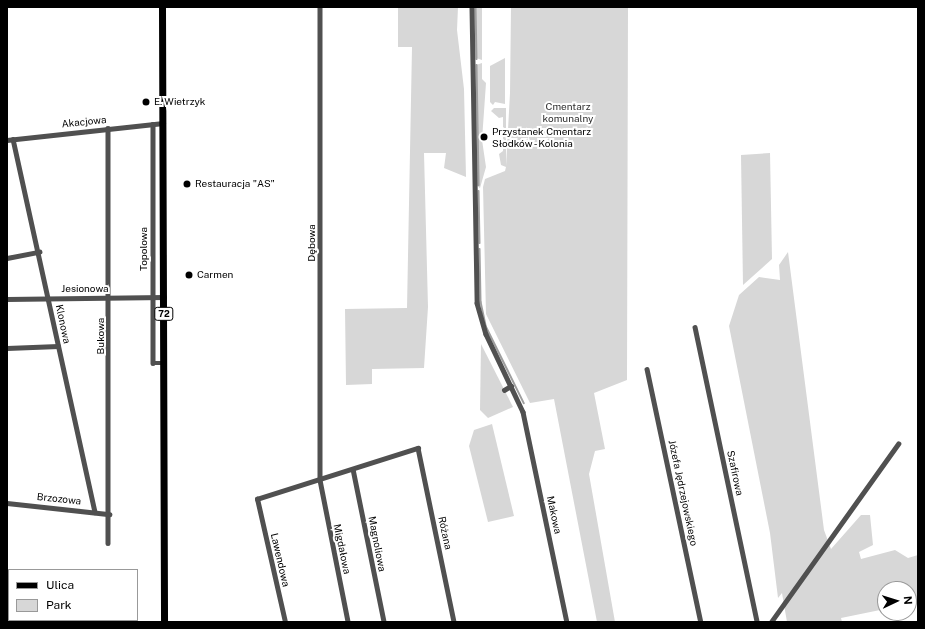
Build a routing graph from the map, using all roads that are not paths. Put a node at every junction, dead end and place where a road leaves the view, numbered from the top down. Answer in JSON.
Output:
{"nodes":[{"id":1,"x":162,"y":7,"type":"edge"},
{"id":2,"x":320,"y":7,"type":"edge"},
{"id":3,"x":472,"y":7,"type":"edge"},
{"id":4,"x":163,"y":123,"type":"junction"},
{"id":5,"x":153,"y":124,"type":"junction"},
{"id":6,"x":108,"y":128,"type":"junction"},
{"id":7,"x":12,"y":139,"type":"junction"},
{"id":8,"x":7,"y":140,"type":"edge"},
{"id":9,"x":476,"y":246,"type":"junction"},
{"id":10,"x":482,"y":246,"type":"dead end"},
{"id":11,"x":39,"y":252,"type":"junction"},
{"id":12,"x":7,"y":258,"type":"edge"},
{"id":13,"x":164,"y":297,"type":"junction"},
{"id":14,"x":49,"y":298,"type":"junction"},
{"id":15,"x":110,"y":298,"type":"junction"},
{"id":16,"x":153,"y":298,"type":"junction"},
{"id":17,"x":7,"y":299,"type":"edge"},
{"id":18,"x":695,"y":327,"type":"dead end"},
{"id":19,"x":58,"y":346,"type":"junction"},
{"id":20,"x":7,"y":348,"type":"edge"},
{"id":21,"x":164,"y":363,"type":"junction"},
{"id":22,"x":647,"y":369,"type":"dead end"},
{"id":23,"x":511,"y":386,"type":"junction"},
{"id":24,"x":504,"y":390,"type":"dead end"},
{"id":25,"x":898,"y":444,"type":"dead end"},
{"id":26,"x":353,"y":469,"type":"junction"},
{"id":27,"x":320,"y":480,"type":"junction"},
{"id":28,"x":7,"y":503,"type":"edge"},
{"id":29,"x":95,"y":512,"type":"junction"},
{"id":30,"x":109,"y":514,"type":"junction"},
{"id":31,"x":108,"y":543,"type":"dead end"},
{"id":32,"x":164,"y":622,"type":"edge"},
{"id":33,"x":285,"y":622,"type":"edge"},
{"id":34,"x":348,"y":622,"type":"edge"},
{"id":35,"x":384,"y":622,"type":"edge"},
{"id":36,"x":454,"y":622,"type":"edge"},
{"id":37,"x":567,"y":622,"type":"edge"},
{"id":38,"x":701,"y":622,"type":"edge"},
{"id":39,"x":757,"y":622,"type":"edge"},
{"id":40,"x":771,"y":622,"type":"edge"}],
"edges":[{"from":1,"to":4,"type":"main road","number":"72"},
{"from":2,"to":27,"type":"street","name":"Dębowa"},
{"from":3,"to":9,"type":"street","name":"Makowa"},
{"from":4,"to":5,"type":"street","name":"Akacjowa"},
{"from":4,"to":13,"type":"main road","number":"72"},
{"from":5,"to":6,"type":"street","name":"Akacjowa"},
{"from":5,"to":16,"type":"street","name":"Topolowa"},
{"from":6,"to":7,"type":"street","name":"Akacjowa"},
{"from":6,"to":15,"type":"street","name":"Bukowa"},
{"from":7,"to":8,"type":"street","name":"Akacjowa"},
{"from":7,"to":11,"type":"street","name":"Klonowa"},
{"from":9,"to":10,"type":"street"},
{"from":9,"to":23,"type":"street","name":"Makowa"},
{"from":11,"to":12,"type":"street"},
{"from":11,"to":14,"type":"street","name":"Klonowa"},
{"from":13,"to":16,"type":"street","name":"Jesionowa"},
{"from":13,"to":21,"type":"main road","number":"72"},
{"from":14,"to":15,"type":"street","name":"Jesionowa"},
{"from":14,"to":17,"type":"street","name":"Jesionowa"},
{"from":14,"to":19,"type":"street","name":"Klonowa"},
{"from":15,"to":16,"type":"street","name":"Jesionowa"},
{"from":15,"to":30,"type":"street","name":"Bukowa"},
{"from":16,"to":21,"type":"street","name":"Topolowa"},
{"from":18,"to":39,"type":"street","name":"Szafirowa"},
{"from":19,"to":20,"type":"street"},
{"from":19,"to":29,"type":"street","name":"Klonowa"},
{"from":21,"to":32,"type":"main road","number":"72"},
{"from":22,"to":38,"type":"street","name":"Józefa Jędrzejowskiego"},
{"from":23,"to":24,"type":"street"},
{"from":23,"to":37,"type":"street","name":"Makowa"},
{"from":25,"to":40,"type":"street"},
{"from":26,"to":27,"type":"street"},
{"from":26,"to":35,"type":"street","name":"Magnoliowa"},
{"from":26,"to":36,"type":"street","name":"Różana"},
{"from":27,"to":33,"type":"street","name":"Lawendowa"},
{"from":27,"to":34,"type":"street","name":"Migdałowa"},
{"from":28,"to":29,"type":"street","name":"Brzozowa"},
{"from":29,"to":30,"type":"street","name":"Brzozowa"},
{"from":30,"to":31,"type":"street","name":"Bukowa"}]}
